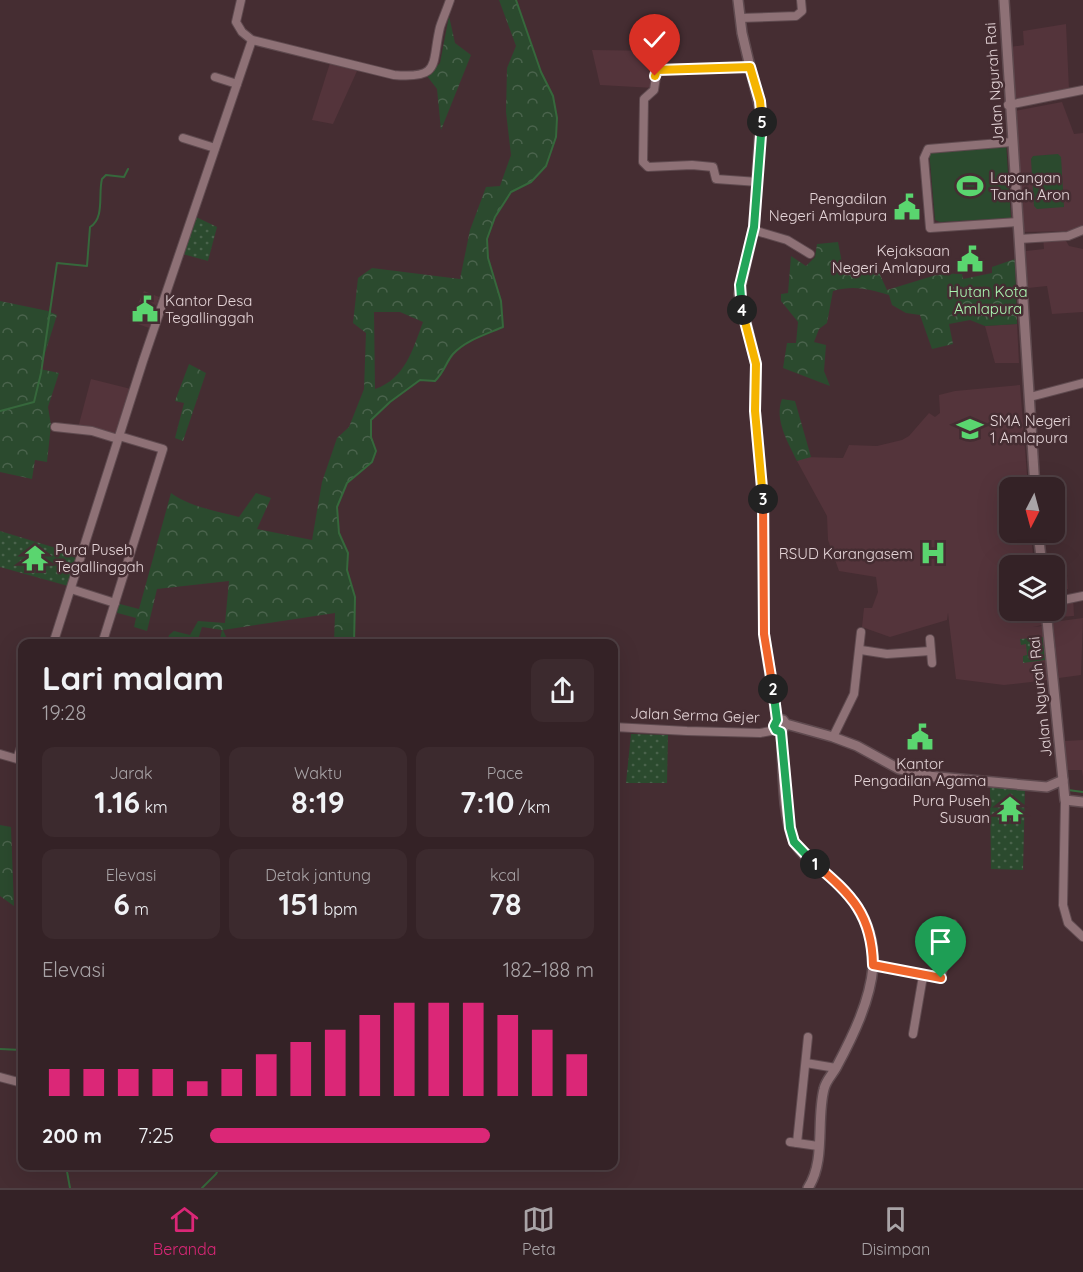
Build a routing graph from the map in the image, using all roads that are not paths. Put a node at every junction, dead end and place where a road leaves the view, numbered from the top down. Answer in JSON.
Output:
{"nodes":[{"id":1,"x":241,"y":0,"type":"edge"},
{"id":2,"x":450,"y":0,"type":"edge"},
{"id":3,"x":738,"y":0,"type":"edge"},
{"id":4,"x":801,"y":0,"type":"edge"},
{"id":5,"x":1004,"y":0,"type":"edge"},
{"id":6,"x":740,"y":18,"type":"junction"},
{"id":7,"x":252,"y":40,"type":"junction"},
{"id":8,"x":750,"y":67,"type":"junction"},
{"id":9,"x":215,"y":77,"type":"dead end"},
{"id":10,"x":237,"y":84,"type":"junction"},
{"id":11,"x":1083,"y":90,"type":"edge"},
{"id":12,"x":1008,"y":105,"type":"junction"},
{"id":13,"x":183,"y":138,"type":"dead end"},
{"id":14,"x":1012,"y":142,"type":"junction"},
{"id":15,"x":215,"y":148,"type":"junction"},
{"id":16,"x":758,"y":182,"type":"junction"},
{"id":17,"x":1018,"y":222,"type":"junction"},
{"id":18,"x":753,"y":230,"type":"junction"},
{"id":19,"x":1083,"y":230,"type":"edge"},
{"id":20,"x":1018,"y":239,"type":"junction"},
{"id":21,"x":810,"y":254,"type":"dead end"},
{"id":22,"x":1083,"y":383,"type":"edge"},
{"id":23,"x":1030,"y":398,"type":"junction"},
{"id":24,"x":55,"y":428,"type":"dead end"},
{"id":25,"x":119,"y":438,"type":"junction"},
{"id":26,"x":1034,"y":477,"type":"edge"},
{"id":27,"x":71,"y":590,"type":"junction"},
{"id":28,"x":1083,"y":596,"type":"edge"},
{"id":29,"x":1065,"y":600,"type":"edge"},
{"id":30,"x":115,"y":603,"type":"junction"},
{"id":31,"x":1047,"y":621,"type":"edge"},
{"id":32,"x":861,"y":632,"type":"dead end"},
{"id":33,"x":54,"y":639,"type":"edge"},
{"id":34,"x":104,"y":639,"type":"edge"},
{"id":35,"x":930,"y":639,"type":"dead end"},
{"id":36,"x":861,"y":651,"type":"junction"},
{"id":37,"x":930,"y":651,"type":"junction"},
{"id":38,"x":932,"y":663,"type":"dead end"},
{"id":39,"x":779,"y":726,"type":"junction"},
{"id":40,"x":618,"y":727,"type":"edge"},
{"id":41,"x":833,"y":736,"type":"junction"},
{"id":42,"x":0,"y":754,"type":"edge"},
{"id":43,"x":18,"y":756,"type":"edge"},
{"id":44,"x":1064,"y":780,"type":"junction"},
{"id":45,"x":1047,"y":787,"type":"junction"},
{"id":46,"x":1065,"y":800,"type":"junction"},
{"id":47,"x":1083,"y":802,"type":"edge"},
{"id":48,"x":953,"y":924,"type":"dead end"},
{"id":49,"x":1083,"y":937,"type":"edge"},
{"id":50,"x":873,"y":965,"type":"junction"},
{"id":51,"x":923,"y":976,"type":"junction"},
{"id":52,"x":913,"y":1034,"type":"dead end"},
{"id":53,"x":808,"y":1037,"type":"dead end"},
{"id":54,"x":806,"y":1063,"type":"junction"},
{"id":55,"x":836,"y":1068,"type":"junction"},
{"id":56,"x":0,"y":1077,"type":"edge"},
{"id":57,"x":18,"y":1082,"type":"edge"},
{"id":58,"x":818,"y":1146,"type":"junction"},
{"id":59,"x":808,"y":1188,"type":"edge"}],
"edges":[{"from":1,"to":7,"type":"street"},
{"from":2,"to":7,"type":"street"},
{"from":3,"to":6,"type":"street"},
{"from":4,"to":6,"type":"street"},
{"from":5,"to":12,"type":"street","name":"Jalan Ngurah Rai"},
{"from":6,"to":8,"type":"street"},
{"from":7,"to":10,"type":"street"},
{"from":8,"to":16,"type":"street"},
{"from":8,"to":16,"type":"street"},
{"from":9,"to":10,"type":"street"},
{"from":10,"to":15,"type":"street"},
{"from":11,"to":12,"type":"street"},
{"from":12,"to":14,"type":"street","name":"Jalan Ngurah Rai"},
{"from":13,"to":15,"type":"street"},
{"from":14,"to":17,"type":"street","name":"Jalan Ngurah Rai"},
{"from":14,"to":17,"type":"street"},
{"from":15,"to":25,"type":"street"},
{"from":16,"to":18,"type":"street"},
{"from":17,"to":20,"type":"street","name":"Jalan Ngurah Rai"},
{"from":18,"to":21,"type":"street"},
{"from":18,"to":39,"type":"street"},
{"from":19,"to":20,"type":"street"},
{"from":20,"to":23,"type":"street","name":"Jalan Ngurah Rai"},
{"from":22,"to":23,"type":"street"},
{"from":23,"to":26,"type":"street","name":"Jalan Ngurah Rai"},
{"from":24,"to":25,"type":"street"},
{"from":25,"to":27,"type":"street"},
{"from":25,"to":30,"type":"street"},
{"from":27,"to":30,"type":"street"},
{"from":27,"to":33,"type":"street"},
{"from":28,"to":29,"type":"street"},
{"from":30,"to":34,"type":"street"},
{"from":31,"to":44,"type":"street","name":"Jalan Ngurah Rai"},
{"from":32,"to":36,"type":"street"},
{"from":35,"to":37,"type":"street"},
{"from":36,"to":37,"type":"street"},
{"from":36,"to":41,"type":"street"},
{"from":37,"to":38,"type":"street"},
{"from":39,"to":40,"type":"street","name":"Jalan Serma Gejer"},
{"from":39,"to":41,"type":"street"},
{"from":39,"to":50,"type":"street"},
{"from":41,"to":45,"type":"street"},
{"from":42,"to":43,"type":"street"},
{"from":44,"to":45,"type":"street"},
{"from":44,"to":46,"type":"street","name":"Jalan Ngurah Rai"},
{"from":45,"to":46,"type":"street"},
{"from":46,"to":47,"type":"street"},
{"from":46,"to":49,"type":"street"},
{"from":48,"to":51,"type":"street"},
{"from":50,"to":51,"type":"street"},
{"from":50,"to":55,"type":"street"},
{"from":51,"to":52,"type":"street"},
{"from":53,"to":54,"type":"street"},
{"from":54,"to":55,"type":"street"},
{"from":54,"to":58,"type":"street"},
{"from":55,"to":58,"type":"street"},
{"from":56,"to":57,"type":"street"},
{"from":58,"to":59,"type":"street"}]}
